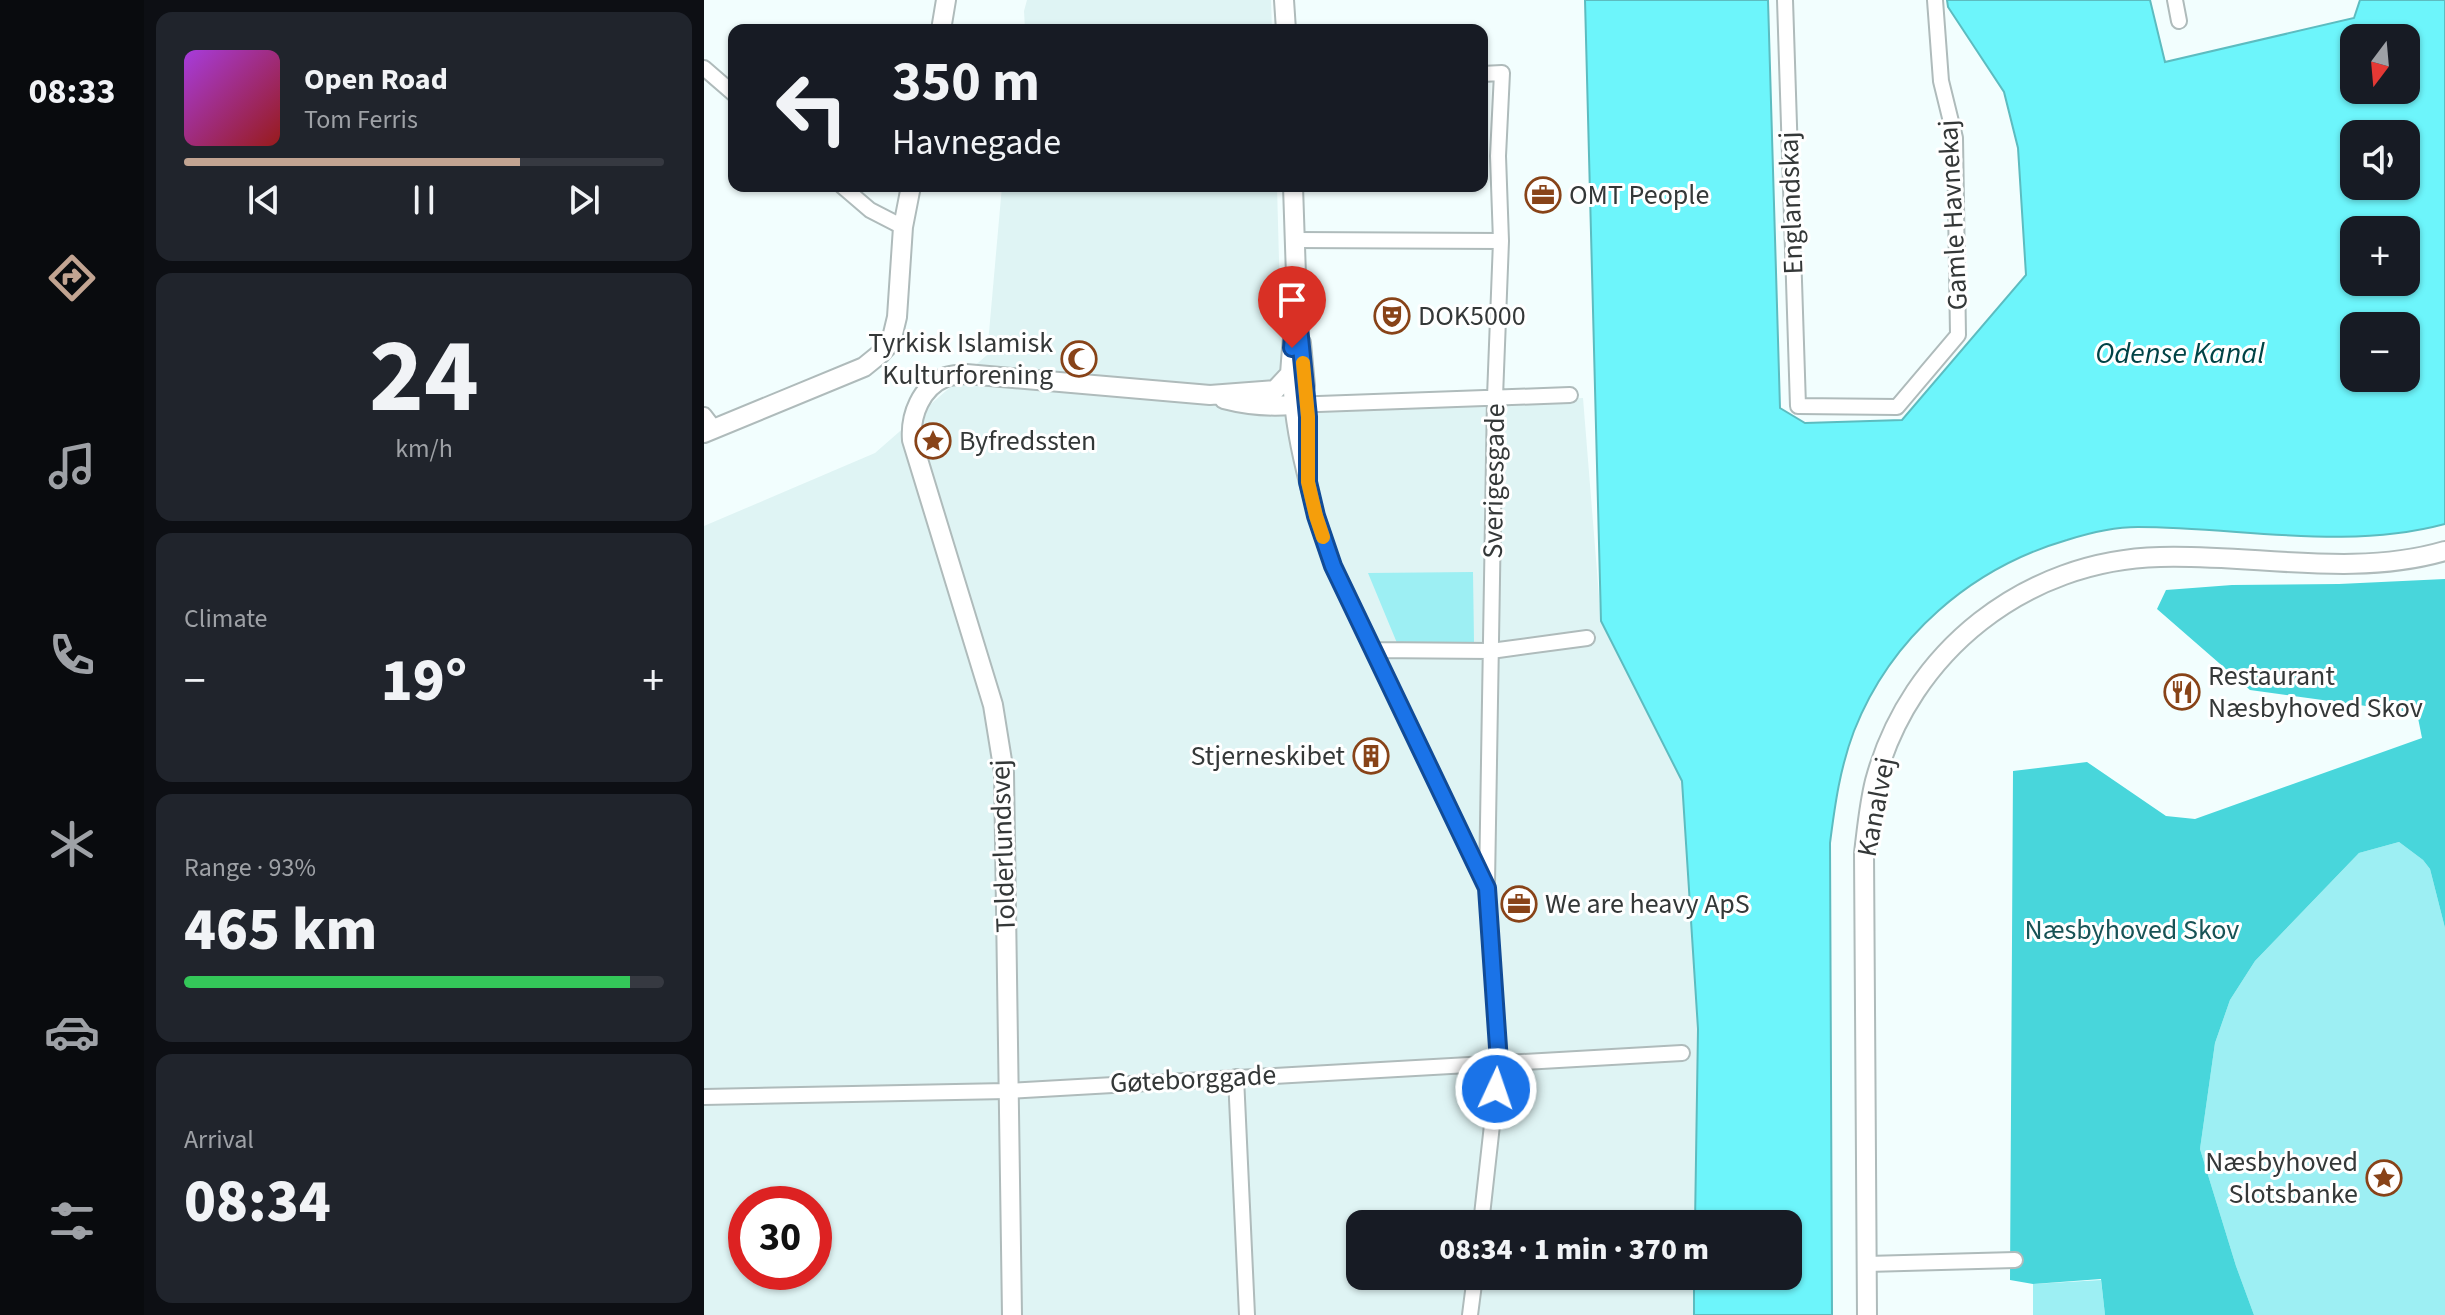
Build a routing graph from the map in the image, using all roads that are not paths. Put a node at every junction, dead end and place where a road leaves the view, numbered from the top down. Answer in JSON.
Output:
{"nodes":[{"id":1,"x":946,"y":0,"type":"edge"},
{"id":2,"x":1284,"y":0,"type":"edge"},
{"id":3,"x":1785,"y":0,"type":"edge"},
{"id":4,"x":1935,"y":0,"type":"edge"},
{"id":5,"x":2175,"y":0,"type":"edge"},
{"id":6,"x":2179,"y":21,"type":"dead end"},
{"id":7,"x":942,"y":24,"type":"edge"},
{"id":8,"x":1286,"y":24,"type":"edge"},
{"id":9,"x":704,"y":68,"type":"edge"},
{"id":10,"x":1488,"y":74,"type":"edge"},
{"id":11,"x":728,"y":89,"type":"edge"},
{"id":12,"x":849,"y":192,"type":"edge"},
{"id":13,"x":910,"y":192,"type":"edge"},
{"id":14,"x":1293,"y":192,"type":"edge"},
{"id":15,"x":903,"y":227,"type":"junction"},
{"id":16,"x":1295,"y":240,"type":"junction"},
{"id":17,"x":1501,"y":241,"type":"junction"},
{"id":18,"x":1570,"y":395,"type":"dead end"},
{"id":19,"x":1296,"y":396,"type":"junction"},
{"id":20,"x":1495,"y":397,"type":"junction"},
{"id":21,"x":1798,"y":406,"type":"joint"},
{"id":22,"x":707,"y":425,"type":"edge"},
{"id":23,"x":1308,"y":482,"type":"junction"},
{"id":24,"x":2445,"y":551,"type":"edge"},
{"id":25,"x":1587,"y":638,"type":"dead end"},
{"id":26,"x":1373,"y":650,"type":"junction"},
{"id":27,"x":1491,"y":651,"type":"junction"},
{"id":28,"x":1487,"y":888,"type":"junction"},
{"id":29,"x":1682,"y":1053,"type":"dead end"},
{"id":30,"x":1499,"y":1062,"type":"junction"},
{"id":31,"x":1236,"y":1077,"type":"junction"},
{"id":32,"x":1007,"y":1091,"type":"junction"},
{"id":33,"x":704,"y":1097,"type":"edge"},
{"id":34,"x":1483,"y":1210,"type":"edge"},
{"id":35,"x":2015,"y":1260,"type":"dead end"},
{"id":36,"x":1867,"y":1264,"type":"junction"},
{"id":37,"x":1473,"y":1290,"type":"edge"},
{"id":38,"x":1012,"y":1315,"type":"edge"},
{"id":39,"x":1247,"y":1315,"type":"edge"},
{"id":40,"x":1470,"y":1315,"type":"edge"},
{"id":41,"x":1867,"y":1315,"type":"edge"}],
"edges":[{"from":1,"to":7,"type":"street"},
{"from":2,"to":8,"type":"street"},
{"from":3,"to":21,"type":"street","name":"Englandskaj"},
{"from":4,"to":21,"type":"street","name":"Gamle Havnekaj"},
{"from":5,"to":6,"type":"street"},
{"from":9,"to":11,"type":"street"},
{"from":10,"to":17,"type":"street","name":"Sverigesgade"},
{"from":12,"to":15,"type":"street"},
{"from":13,"to":15,"type":"street"},
{"from":14,"to":16,"type":"street"},
{"from":15,"to":22,"type":"street"},
{"from":16,"to":17,"type":"street"},
{"from":16,"to":19,"type":"street"},
{"from":17,"to":20,"type":"street","name":"Sverigesgade"},
{"from":18,"to":20,"type":"street"},
{"from":19,"to":20,"type":"street"},
{"from":19,"to":23,"type":"street"},
{"from":19,"to":23,"type":"street"},
{"from":19,"to":32,"type":"street","name":"Tolderlundsvej"},
{"from":20,"to":27,"type":"street","name":"Sverigesgade"},
{"from":23,"to":26,"type":"street"},
{"from":24,"to":36,"type":"street","name":"Kanalvej"},
{"from":25,"to":27,"type":"street"},
{"from":26,"to":27,"type":"street"},
{"from":26,"to":28,"type":"street"},
{"from":27,"to":28,"type":"street","name":"Sverigesgade"},
{"from":28,"to":30,"type":"street","name":"Sverigesgade"},
{"from":29,"to":30,"type":"street","name":"Gøteborggade"},
{"from":30,"to":31,"type":"street","name":"Gøteborggade"},
{"from":30,"to":34,"type":"street","name":"Sverigesgade"},
{"from":31,"to":32,"type":"street","name":"Gøteborggade"},
{"from":31,"to":39,"type":"street"},
{"from":32,"to":33,"type":"street","name":"Gøteborggade"},
{"from":32,"to":38,"type":"street","name":"Tolderlundsvej"},
{"from":35,"to":36,"type":"street"},
{"from":36,"to":41,"type":"street","name":"Kanalvej"},
{"from":37,"to":40,"type":"street"}]}
